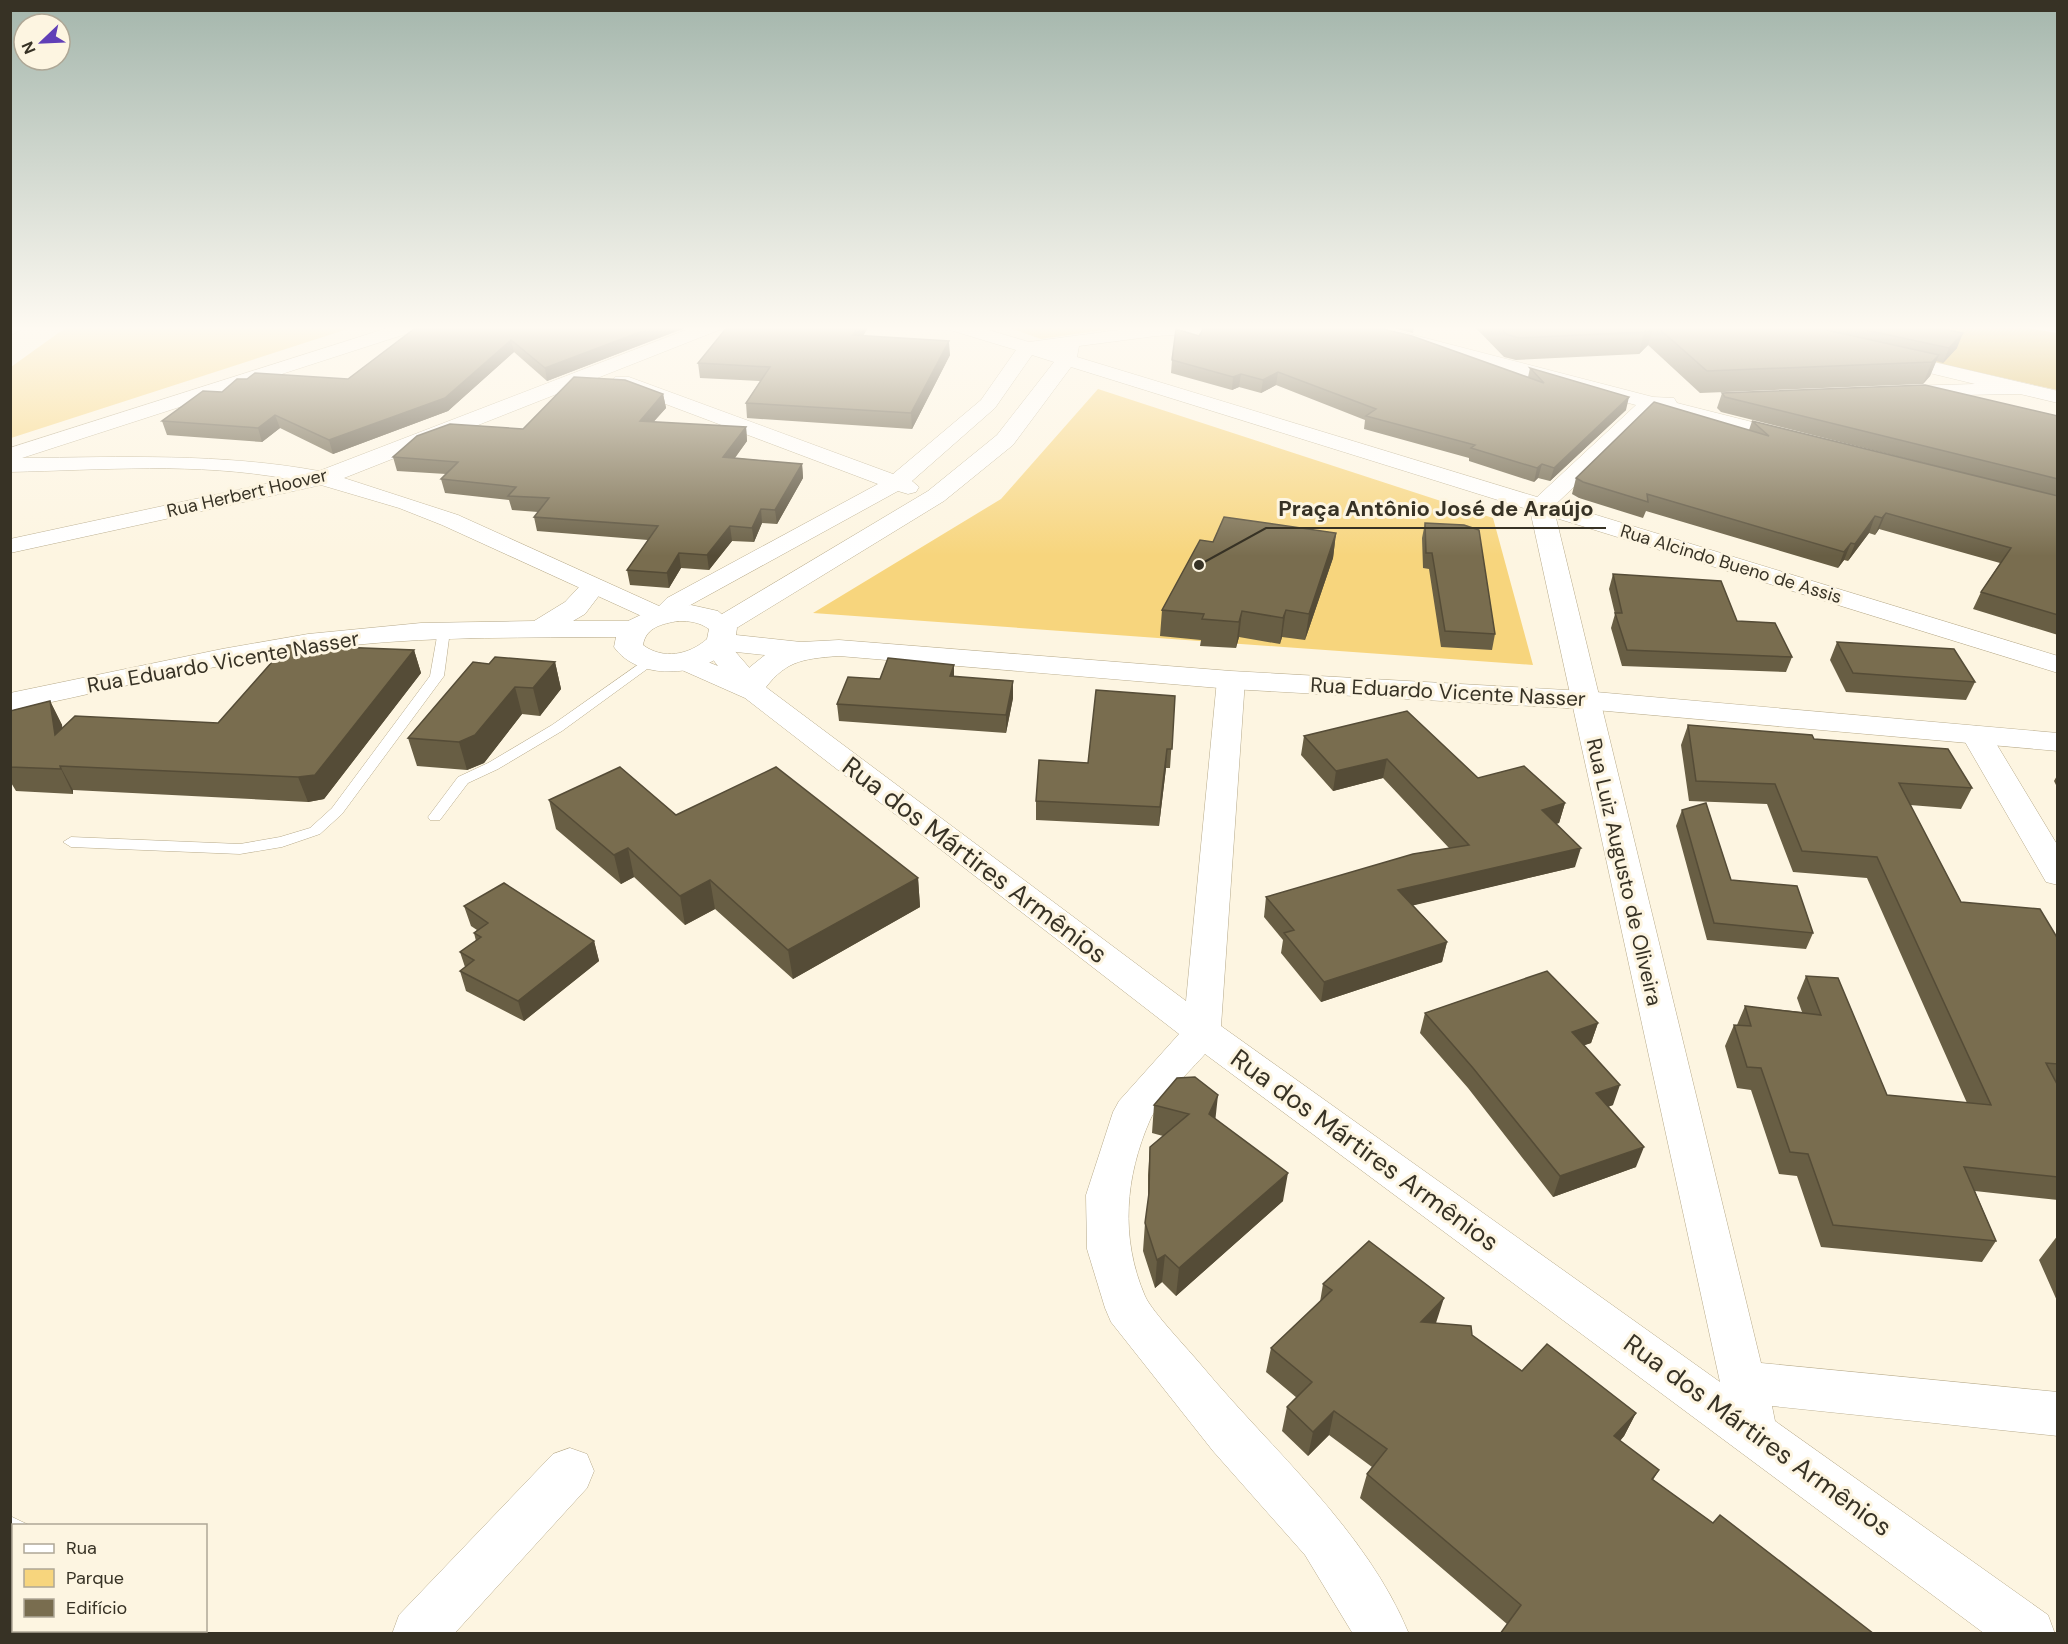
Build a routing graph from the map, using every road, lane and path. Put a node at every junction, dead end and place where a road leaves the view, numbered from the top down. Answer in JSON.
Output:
{"nodes":[{"id":1,"x":173,"y":403,"type":"edge"},
{"id":2,"x":516,"y":403,"type":"edge"},
{"id":3,"x":679,"y":403,"type":"edge"},
{"id":4,"x":989,"y":403,"type":"edge"},
{"id":5,"x":1032,"y":403,"type":"edge"},
{"id":6,"x":1226,"y":403,"type":"edge"},
{"id":7,"x":1650,"y":403,"type":"junction"},
{"id":8,"x":1655,"y":403,"type":"edge"},
{"id":9,"x":1808,"y":443,"type":"edge"},
{"id":10,"x":10,"y":455,"type":"edge"},
{"id":11,"x":10,"y":465,"type":"edge"},
{"id":12,"x":320,"y":478,"type":"junction"},
{"id":13,"x":896,"y":483,"type":"junction"},
{"id":14,"x":936,"y":496,"type":"junction"},
{"id":15,"x":1541,"y":506,"type":"junction"},
{"id":16,"x":10,"y":546,"type":"edge"},
{"id":17,"x":582,"y":585,"type":"junction"},
{"id":18,"x":537,"y":630,"type":"junction"},
{"id":19,"x":444,"y":631,"type":"junction"},
{"id":20,"x":474,"y":631,"type":"junction"},
{"id":21,"x":646,"y":632,"type":"junction"},
{"id":22,"x":720,"y":636,"type":"junction"},
{"id":23,"x":830,"y":649,"type":"junction"},
{"id":24,"x":685,"y":661,"type":"junction"},
{"id":25,"x":2058,"y":665,"type":"edge"},
{"id":26,"x":1231,"y":680,"type":"junction"},
{"id":27,"x":754,"y":691,"type":"junction"},
{"id":28,"x":1584,"y":700,"type":"junction"},
{"id":29,"x":10,"y":702,"type":"edge"},
{"id":30,"x":1976,"y":735,"type":"junction"},
{"id":31,"x":2058,"y":742,"type":"edge"},
{"id":32,"x":435,"y":817,"type":"dead end"},
{"id":33,"x":71,"y":842,"type":"dead end"},
{"id":34,"x":2058,"y":874,"type":"edge"},
{"id":35,"x":1202,"y":1032,"type":"junction"},
{"id":36,"x":1743,"y":1382,"type":"junction"},
{"id":37,"x":2058,"y":1414,"type":"edge"},
{"id":38,"x":1754,"y":1431,"type":"junction"},
{"id":39,"x":570,"y":1471,"type":"dead end"},
{"id":40,"x":418,"y":1634,"type":"edge"},
{"id":41,"x":1383,"y":1634,"type":"edge"},
{"id":42,"x":2029,"y":1634,"type":"edge"}],
"edges":[{"from":1,"to":10,"type":"street"},
{"from":2,"to":12,"type":"street","name":"Rua Herbert Hoover"},
{"from":3,"to":13,"type":"street"},
{"from":4,"to":13,"type":"street"},
{"from":5,"to":14,"type":"street"},
{"from":6,"to":15,"type":"street","name":"Rua Alcindo Bueno de Assis"},
{"from":7,"to":8,"type":"street"},
{"from":7,"to":9,"type":"street"},
{"from":7,"to":15,"type":"street"},
{"from":11,"to":12,"type":"street"},
{"from":12,"to":16,"type":"street","name":"Rua Herbert Hoover"},
{"from":12,"to":17,"type":"street"},
{"from":13,"to":14,"type":"street"},
{"from":13,"to":21,"type":"street"},
{"from":14,"to":22,"type":"street"},
{"from":15,"to":25,"type":"street","name":"Rua Alcindo Bueno de Assis"},
{"from":15,"to":28,"type":"street","name":"Rua Luiz Augusto de Oliveira"},
{"from":17,"to":18,"type":"street"},
{"from":17,"to":21,"type":"street"},
{"from":18,"to":20,"type":"street","name":"Rua Eduardo Vicente Nasser"},
{"from":18,"to":21,"type":"street","name":"Rua Eduardo Vicente Nasser"},
{"from":19,"to":20,"type":"street","name":"Rua Eduardo Vicente Nasser"},
{"from":19,"to":29,"type":"street","name":"Rua Eduardo Vicente Nasser"},
{"from":19,"to":33,"type":"lane"},
{"from":20,"to":21,"type":"street","name":"Rua Eduardo Vicente Nasser"},
{"from":21,"to":22,"type":"street"},
{"from":21,"to":24,"type":"street"},
{"from":21,"to":32,"type":"lane"},
{"from":22,"to":23,"type":"street","name":"Rua Eduardo Vicente Nasser"},
{"from":22,"to":24,"type":"street"},
{"from":22,"to":27,"type":"street","name":"Rua dos Mártires Armênios"},
{"from":23,"to":26,"type":"street","name":"Rua Eduardo Vicente Nasser"},
{"from":23,"to":27,"type":"street"},
{"from":24,"to":27,"type":"street"},
{"from":26,"to":28,"type":"street","name":"Rua Eduardo Vicente Nasser"},
{"from":26,"to":35,"type":"street"},
{"from":27,"to":35,"type":"street","name":"Rua dos Mártires Armênios"},
{"from":28,"to":30,"type":"street","name":"Rua Eduardo Vicente Nasser"},
{"from":28,"to":36,"type":"street","name":"Rua Luiz Augusto de Oliveira"},
{"from":30,"to":31,"type":"street","name":"Rua Eduardo Vicente Nasser"},
{"from":30,"to":34,"type":"street"},
{"from":35,"to":38,"type":"street","name":"Rua dos Mártires Armênios"},
{"from":35,"to":41,"type":"street"},
{"from":36,"to":37,"type":"street"},
{"from":36,"to":38,"type":"street","name":"Rua Luiz Augusto de Oliveira"},
{"from":38,"to":42,"type":"street","name":"Rua dos Mártires Armênios"},
{"from":39,"to":40,"type":"street"}]}
